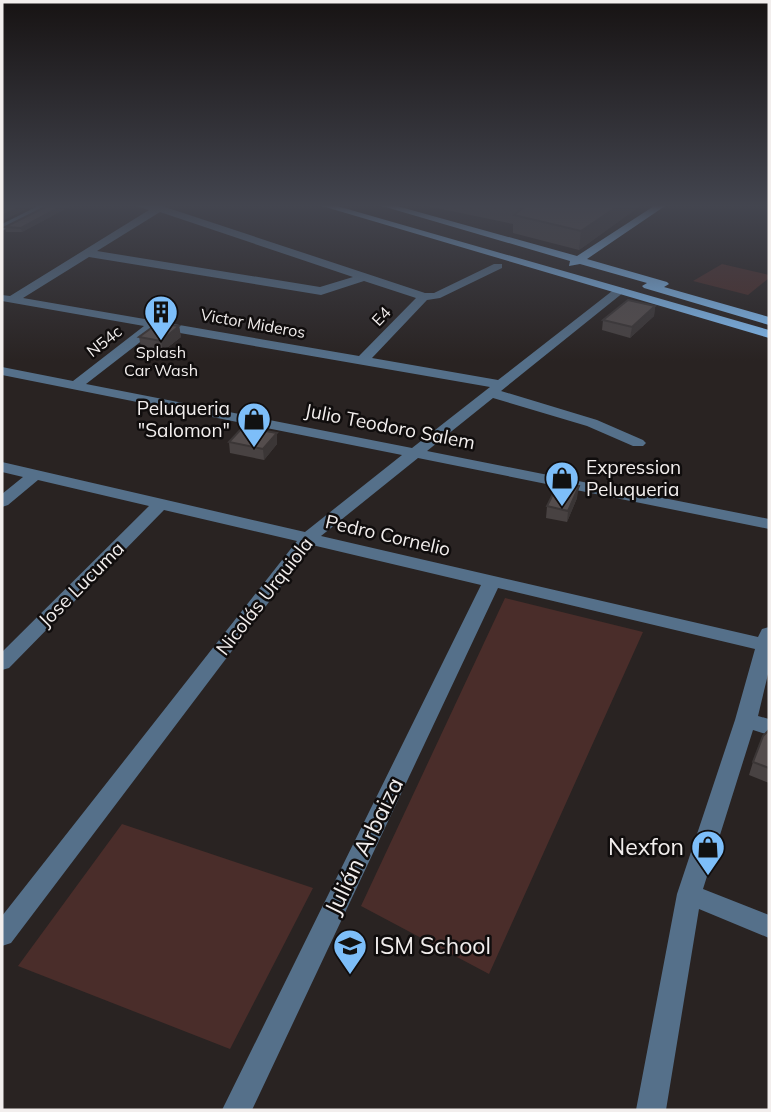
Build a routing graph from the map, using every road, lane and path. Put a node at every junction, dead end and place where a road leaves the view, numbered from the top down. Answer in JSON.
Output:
{"nodes":[{"id":1,"x":78,"y":258,"type":"edge"},
{"id":2,"x":117,"y":258,"type":"edge"},
{"id":3,"x":307,"y":258,"type":"edge"},
{"id":4,"x":533,"y":258,"type":"edge"},
{"id":5,"x":536,"y":258,"type":"edge"},
{"id":6,"x":539,"y":258,"type":"edge"},
{"id":7,"x":544,"y":258,"type":"edge"},
{"id":8,"x":583,"y":258,"type":"edge"},
{"id":9,"x":498,"y":266,"type":"dead end"},
{"id":10,"x":569,"y":267,"type":"junction"},
{"id":11,"x":363,"y":277,"type":"junction"},
{"id":12,"x":620,"y":290,"type":"junction"},
{"id":13,"x":424,"y":297,"type":"junction"},
{"id":14,"x":7,"y":299,"type":"edge"},
{"id":15,"x":769,"y":315,"type":"edge"},
{"id":16,"x":769,"y":321,"type":"edge"},
{"id":17,"x":154,"y":325,"type":"junction"},
{"id":18,"x":769,"y":326,"type":"edge"},
{"id":19,"x":769,"y":334,"type":"edge"},
{"id":20,"x":363,"y":360,"type":"junction"},
{"id":21,"x":2,"y":371,"type":"edge"},
{"id":22,"x":76,"y":385,"type":"junction"},
{"id":23,"x":494,"y":388,"type":"junction"},
{"id":24,"x":638,"y":443,"type":"dead end"},
{"id":25,"x":415,"y":452,"type":"junction"},
{"id":26,"x":2,"y":467,"type":"edge"},
{"id":27,"x":35,"y":475,"type":"junction"},
{"id":28,"x":2,"y":502,"type":"edge"},
{"id":29,"x":160,"y":505,"type":"junction"},
{"id":30,"x":769,"y":524,"type":"edge"},
{"id":31,"x":308,"y":538,"type":"junction"},
{"id":32,"x":492,"y":581,"type":"junction"},
{"id":33,"x":767,"y":639,"type":"edge"},
{"id":34,"x":2,"y":663,"type":"edge"},
{"id":35,"x":758,"y":723,"type":"edge"},
{"id":36,"x":689,"y":894,"type":"junction"},
{"id":37,"x":769,"y":927,"type":"edge"},
{"id":38,"x":2,"y":935,"type":"edge"},
{"id":39,"x":237,"y":1110,"type":"edge"},
{"id":40,"x":650,"y":1110,"type":"edge"}],
"edges":[{"from":1,"to":14,"type":"street"},
{"from":2,"to":11,"type":"street"},
{"from":3,"to":11,"type":"street"},
{"from":4,"to":10,"type":"main road"},
{"from":5,"to":10,"type":"main road"},
{"from":6,"to":10,"type":"main road"},
{"from":7,"to":10,"type":"main road"},
{"from":8,"to":10,"type":"main road"},
{"from":9,"to":13,"type":"street"},
{"from":10,"to":12,"type":"main road"},
{"from":10,"to":15,"type":"main road"},
{"from":10,"to":16,"type":"main road"},
{"from":10,"to":18,"type":"main road"},
{"from":11,"to":13,"type":"street"},
{"from":12,"to":19,"type":"main road"},
{"from":12,"to":23,"type":"street","name":"Nicolás Urquiola"},
{"from":13,"to":20,"type":"street","name":"E4"},
{"from":14,"to":17,"type":"street","name":"Victor Mideros"},
{"from":17,"to":20,"type":"street","name":"Victor Mideros"},
{"from":17,"to":22,"type":"street","name":"N54c"},
{"from":20,"to":23,"type":"street","name":"Victor Mideros"},
{"from":21,"to":22,"type":"street","name":"Julio Teodoro Salem"},
{"from":22,"to":25,"type":"street","name":"Julio Teodoro Salem"},
{"from":23,"to":24,"type":"street","name":"Victor Mideros"},
{"from":23,"to":25,"type":"street","name":"Nicolás Urquiola"},
{"from":25,"to":30,"type":"street","name":"Julio Teodoro Salem"},
{"from":25,"to":31,"type":"street","name":"Nicolás Urquiola"},
{"from":26,"to":27,"type":"street","name":"Pedro Cornelio"},
{"from":27,"to":28,"type":"street"},
{"from":27,"to":29,"type":"street","name":"Pedro Cornelio"},
{"from":29,"to":31,"type":"street","name":"Pedro Cornelio"},
{"from":29,"to":34,"type":"street","name":"Jose Lucuma"},
{"from":31,"to":32,"type":"street","name":"Pedro Cornelio"},
{"from":31,"to":38,"type":"street","name":"Nicolás Urquiola"},
{"from":32,"to":33,"type":"street","name":"Pedro Cornelio"},
{"from":32,"to":39,"type":"street","name":"Julián Arbaiza"},
{"from":33,"to":35,"type":"street"},
{"from":35,"to":36,"type":"street"},
{"from":36,"to":37,"type":"street"},
{"from":36,"to":40,"type":"street"}]}
